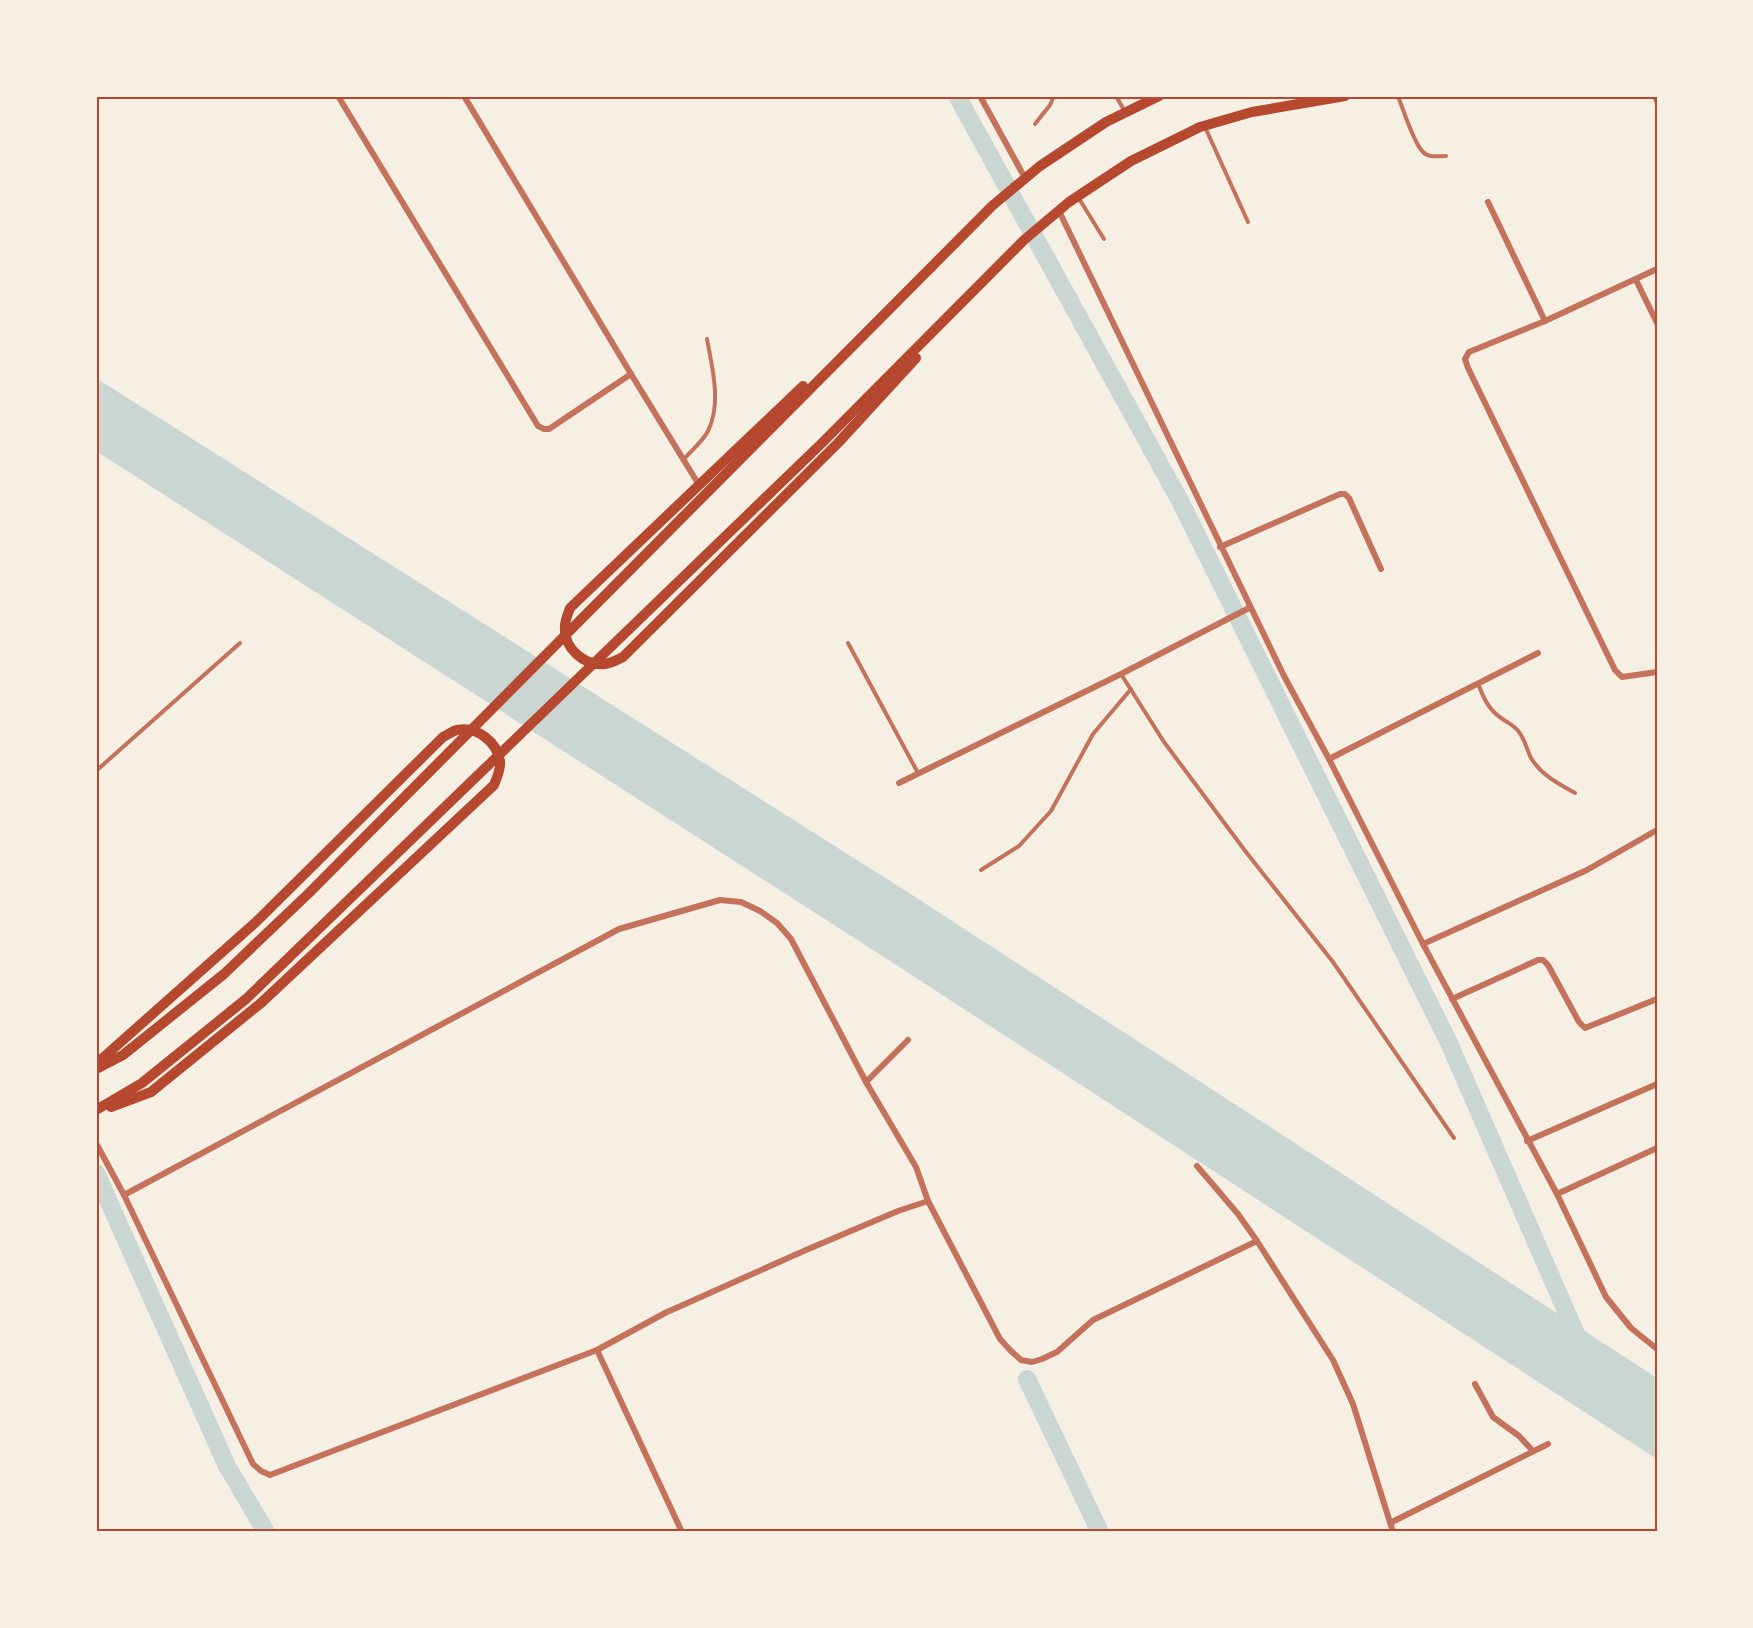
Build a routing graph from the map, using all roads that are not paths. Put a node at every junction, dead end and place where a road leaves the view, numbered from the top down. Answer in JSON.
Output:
{"nodes":[{"id":1,"x":338,"y":96,"type":"edge"},
{"id":2,"x":464,"y":96,"type":"edge"},
{"id":3,"x":980,"y":96,"type":"edge"},
{"id":4,"x":1054,"y":96,"type":"edge"},
{"id":5,"x":1116,"y":96,"type":"edge"},
{"id":6,"x":1159,"y":96,"type":"edge"},
{"id":7,"x":1345,"y":96,"type":"edge"},
{"id":8,"x":1398,"y":96,"type":"edge"},
{"id":9,"x":1655,"y":96,"type":"edge"},
{"id":10,"x":1657,"y":101,"type":"edge"},
{"id":11,"x":1125,"y":112,"type":"junction"},
{"id":12,"x":1035,"y":124,"type":"dead end"},
{"id":13,"x":1204,"y":126,"type":"junction"},
{"id":14,"x":1446,"y":156,"type":"dead end"},
{"id":15,"x":1025,"y":178,"type":"junction"},
{"id":16,"x":1077,"y":196,"type":"junction"},
{"id":17,"x":1488,"y":202,"type":"dead end"},
{"id":18,"x":992,"y":206,"type":"junction"},
{"id":19,"x":1059,"y":211,"type":"junction"},
{"id":20,"x":1248,"y":222,"type":"dead end"},
{"id":21,"x":1104,"y":239,"type":"dead end"},
{"id":22,"x":1024,"y":240,"type":"junction"},
{"id":23,"x":1657,"y":269,"type":"edge"},
{"id":24,"x":1636,"y":280,"type":"junction"},
{"id":25,"x":1545,"y":321,"type":"junction"},
{"id":26,"x":1657,"y":323,"type":"edge"},
{"id":27,"x":707,"y":339,"type":"dead end"},
{"id":28,"x":631,"y":374,"type":"junction"},
{"id":29,"x":684,"y":460,"type":"junction"},
{"id":30,"x":699,"y":485,"type":"junction"},
{"id":31,"x":1220,"y":547,"type":"junction"},
{"id":32,"x":1381,"y":570,"type":"dead end"},
{"id":33,"x":1249,"y":608,"type":"junction"},
{"id":34,"x":240,"y":643,"type":"dead end"},
{"id":35,"x":848,"y":643,"type":"dead end"},
{"id":36,"x":1538,"y":653,"type":"dead end"},
{"id":37,"x":1657,"y":672,"type":"edge"},
{"id":38,"x":1121,"y":674,"type":"junction"},
{"id":39,"x":1478,"y":683,"type":"junction"},
{"id":40,"x":1131,"y":689,"type":"junction"},
{"id":41,"x":1329,"y":759,"type":"junction"},
{"id":42,"x":96,"y":771,"type":"edge"},
{"id":43,"x":918,"y":773,"type":"junction"},
{"id":44,"x":898,"y":783,"type":"dead end"},
{"id":45,"x":1575,"y":793,"type":"dead end"},
{"id":46,"x":1657,"y":830,"type":"edge"},
{"id":47,"x":981,"y":870,"type":"dead end"},
{"id":48,"x":1423,"y":944,"type":"junction"},
{"id":49,"x":1452,"y":999,"type":"junction"},
{"id":50,"x":1657,"y":999,"type":"edge"},
{"id":51,"x":908,"y":1040,"type":"dead end"},
{"id":52,"x":96,"y":1064,"type":"edge"},
{"id":53,"x":96,"y":1069,"type":"edge"},
{"id":54,"x":866,"y":1082,"type":"junction"},
{"id":55,"x":1657,"y":1084,"type":"edge"},
{"id":56,"x":96,"y":1111,"type":"edge"},
{"id":57,"x":1454,"y":1138,"type":"dead end"},
{"id":58,"x":1527,"y":1141,"type":"junction"},
{"id":59,"x":96,"y":1143,"type":"edge"},
{"id":60,"x":1657,"y":1148,"type":"edge"},
{"id":61,"x":1197,"y":1166,"type":"dead end"},
{"id":62,"x":1557,"y":1194,"type":"junction"},
{"id":63,"x":124,"y":1195,"type":"junction"},
{"id":64,"x":928,"y":1201,"type":"junction"},
{"id":65,"x":1257,"y":1241,"type":"junction"},
{"id":66,"x":1657,"y":1349,"type":"edge"},
{"id":67,"x":597,"y":1350,"type":"junction"},
{"id":68,"x":1475,"y":1384,"type":"dead end"},
{"id":69,"x":1548,"y":1444,"type":"dead end"},
{"id":70,"x":1533,"y":1451,"type":"junction"},
{"id":71,"x":1390,"y":1523,"type":"junction"},
{"id":72,"x":682,"y":1532,"type":"edge"},
{"id":73,"x":1393,"y":1532,"type":"edge"}],
"edges":[{"from":1,"to":28,"type":"street"},
{"from":2,"to":28,"type":"street"},
{"from":3,"to":15,"type":"street"},
{"from":4,"to":12,"type":"lane"},
{"from":5,"to":11,"type":"lane"},
{"from":6,"to":11,"type":"main road"},
{"from":7,"to":13,"type":"main road"},
{"from":8,"to":14,"type":"lane"},
{"from":9,"to":10,"type":"street"},
{"from":11,"to":15,"type":"main road"},
{"from":13,"to":16,"type":"main road"},
{"from":13,"to":20,"type":"lane"},
{"from":15,"to":18,"type":"main road"},
{"from":16,"to":19,"type":"main road"},
{"from":16,"to":21,"type":"lane"},
{"from":17,"to":25,"type":"street"},
{"from":18,"to":30,"type":"main road"},
{"from":18,"to":53,"type":"main road"},
{"from":19,"to":22,"type":"main road"},
{"from":19,"to":31,"type":"street"},
{"from":22,"to":30,"type":"main road"},
{"from":22,"to":56,"type":"main road"},
{"from":23,"to":24,"type":"street"},
{"from":24,"to":25,"type":"street"},
{"from":24,"to":26,"type":"street"},
{"from":25,"to":37,"type":"street"},
{"from":27,"to":29,"type":"lane"},
{"from":28,"to":29,"type":"street"},
{"from":29,"to":30,"type":"street"},
{"from":31,"to":32,"type":"street"},
{"from":31,"to":33,"type":"street"},
{"from":33,"to":38,"type":"street"},
{"from":33,"to":41,"type":"street"},
{"from":34,"to":42,"type":"lane"},
{"from":35,"to":43,"type":"lane"},
{"from":36,"to":39,"type":"street"},
{"from":38,"to":40,"type":"lane"},
{"from":38,"to":43,"type":"street"},
{"from":39,"to":41,"type":"street"},
{"from":39,"to":45,"type":"lane"},
{"from":40,"to":47,"type":"lane"},
{"from":40,"to":57,"type":"lane"},
{"from":41,"to":48,"type":"street"},
{"from":43,"to":44,"type":"street"},
{"from":46,"to":48,"type":"street"},
{"from":48,"to":49,"type":"street"},
{"from":49,"to":50,"type":"street"},
{"from":49,"to":58,"type":"street"},
{"from":51,"to":54,"type":"street"},
{"from":52,"to":56,"type":"main road"},
{"from":54,"to":63,"type":"street"},
{"from":54,"to":64,"type":"street"},
{"from":55,"to":58,"type":"street"},
{"from":58,"to":62,"type":"street"},
{"from":59,"to":63,"type":"street"},
{"from":60,"to":62,"type":"street"},
{"from":61,"to":65,"type":"street"},
{"from":62,"to":66,"type":"street"},
{"from":63,"to":67,"type":"street"},
{"from":64,"to":65,"type":"street"},
{"from":64,"to":67,"type":"street"},
{"from":65,"to":71,"type":"street"},
{"from":67,"to":72,"type":"street"},
{"from":68,"to":70,"type":"street"},
{"from":69,"to":70,"type":"street"},
{"from":70,"to":71,"type":"street"},
{"from":71,"to":73,"type":"street"}]}
